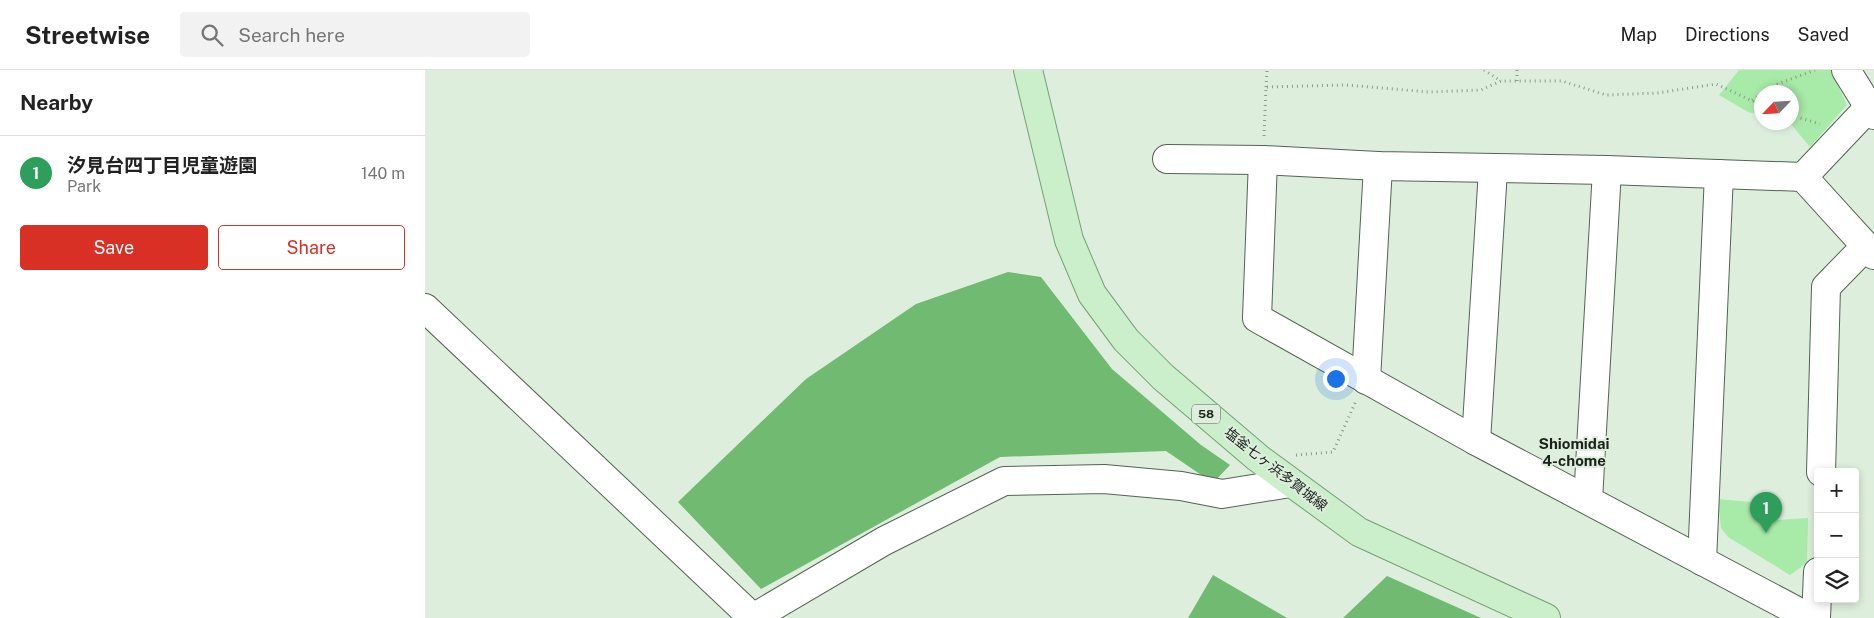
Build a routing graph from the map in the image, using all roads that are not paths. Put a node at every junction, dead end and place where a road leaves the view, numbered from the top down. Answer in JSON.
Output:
{"nodes":[{"id":1,"x":1028,"y":70,"type":"edge"},
{"id":2,"x":1846,"y":70,"type":"edge"},
{"id":3,"x":1872,"y":109,"type":"edge"},
{"id":4,"x":1167,"y":159,"type":"dead end"},
{"id":5,"x":1263,"y":160,"type":"junction"},
{"id":6,"x":1379,"y":166,"type":"junction"},
{"id":7,"x":1493,"y":170,"type":"junction"},
{"id":8,"x":1607,"y":170,"type":"junction"},
{"id":9,"x":1719,"y":174,"type":"junction"},
{"id":10,"x":1803,"y":177,"type":"junction"},
{"id":11,"x":1870,"y":250,"type":"edge"},
{"id":12,"x":425,"y":308,"type":"edge"},
{"id":13,"x":1366,"y":380,"type":"junction"},
{"id":14,"x":1476,"y":440,"type":"junction"},
{"id":15,"x":1821,"y":468,"type":"edge"},
{"id":16,"x":1290,"y":483,"type":"junction"},
{"id":17,"x":1588,"y":500,"type":"junction"},
{"id":18,"x":1702,"y":561,"type":"junction"},
{"id":19,"x":1817,"y":603,"type":"edge"},
{"id":20,"x":753,"y":618,"type":"edge"},
{"id":21,"x":1545,"y":618,"type":"edge"},
{"id":22,"x":1810,"y":618,"type":"edge"},
{"id":23,"x":1816,"y":618,"type":"edge"}],
"edges":[{"from":1,"to":16,"type":"main road","name":"塩釜七ヶ浜多賀城線","number":"58"},
{"from":2,"to":3,"type":"street"},
{"from":3,"to":10,"type":"street"},
{"from":4,"to":5,"type":"street"},
{"from":5,"to":6,"type":"street"},
{"from":5,"to":13,"type":"street"},
{"from":6,"to":7,"type":"street"},
{"from":6,"to":13,"type":"street"},
{"from":7,"to":8,"type":"street"},
{"from":7,"to":14,"type":"street"},
{"from":8,"to":9,"type":"street"},
{"from":8,"to":17,"type":"street"},
{"from":9,"to":10,"type":"street"},
{"from":9,"to":18,"type":"street"},
{"from":10,"to":11,"type":"street"},
{"from":11,"to":15,"type":"street"},
{"from":12,"to":20,"type":"street"},
{"from":13,"to":14,"type":"street"},
{"from":14,"to":17,"type":"street"},
{"from":16,"to":20,"type":"street"},
{"from":16,"to":21,"type":"main road","name":"塩釜七ヶ浜多賀城線","number":"58"},
{"from":17,"to":18,"type":"street"},
{"from":18,"to":22,"type":"street"},
{"from":19,"to":23,"type":"street"}]}
